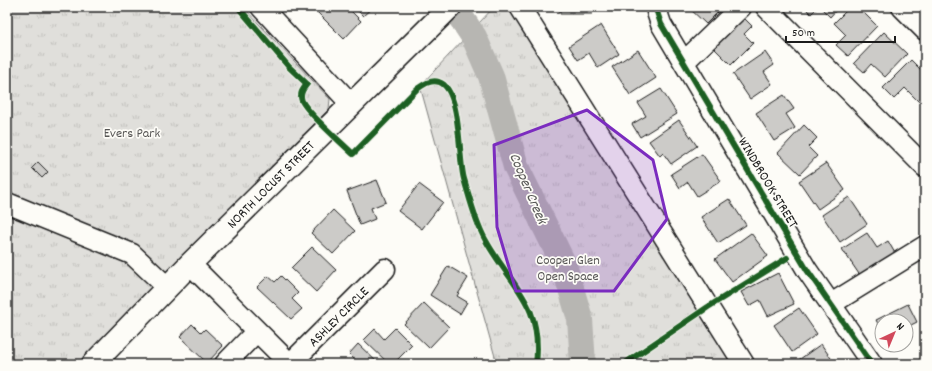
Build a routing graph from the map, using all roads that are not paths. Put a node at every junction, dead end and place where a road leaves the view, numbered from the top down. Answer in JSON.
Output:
{"nodes":[{"id":1,"x":261,"y":7,"type":"edge"},
{"id":2,"x":450,"y":7,"type":"edge"},
{"id":3,"x":520,"y":7,"type":"edge"},
{"id":4,"x":657,"y":7,"type":"edge"},
{"id":5,"x":741,"y":7,"type":"edge"},
{"id":6,"x":766,"y":7,"type":"edge"},
{"id":7,"x":907,"y":9,"type":"edge"},
{"id":8,"x":925,"y":30,"type":"edge"},
{"id":9,"x":684,"y":62,"type":"junction"},
{"id":10,"x":351,"y":104,"type":"junction"},
{"id":11,"x":925,"y":167,"type":"edge"},
{"id":12,"x":7,"y":202,"type":"edge"},
{"id":13,"x":925,"y":246,"type":"edge"},
{"id":14,"x":190,"y":264,"type":"junction"},
{"id":15,"x":385,"y":269,"type":"dead end"},
{"id":16,"x":167,"y":288,"type":"junction"},
{"id":17,"x":831,"y":304,"type":"junction"},
{"id":18,"x":257,"y":331,"type":"junction"},
{"id":19,"x":93,"y":364,"type":"edge"},
{"id":20,"x":225,"y":364,"type":"edge"},
{"id":21,"x":290,"y":364,"type":"edge"},
{"id":22,"x":744,"y":364,"type":"edge"},
{"id":23,"x":872,"y":364,"type":"edge"}],
"edges":[{"from":1,"to":10,"type":"street"},
{"from":2,"to":10,"type":"main road","name":"NORTH LOCUST STREET"},
{"from":3,"to":22,"type":"street"},
{"from":4,"to":9,"type":"street","name":"WINDBROOK STREET"},
{"from":5,"to":9,"type":"street"},
{"from":6,"to":11,"type":"street"},
{"from":7,"to":8,"type":"street"},
{"from":9,"to":17,"type":"street","name":"WINDBROOK STREET"},
{"from":10,"to":14,"type":"main road","name":"NORTH LOCUST STREET"},
{"from":12,"to":16,"type":"street"},
{"from":13,"to":17,"type":"street"},
{"from":14,"to":16,"type":"main road","name":"NORTH LOCUST STREET"},
{"from":14,"to":18,"type":"street"},
{"from":15,"to":21,"type":"street","name":"ASHLEY CIRCLE"},
{"from":16,"to":19,"type":"main road","name":"NORTH LOCUST STREET"},
{"from":17,"to":23,"type":"street","name":"WINDBROOK STREET"},
{"from":18,"to":20,"type":"street"},
{"from":18,"to":21,"type":"street"}]}
